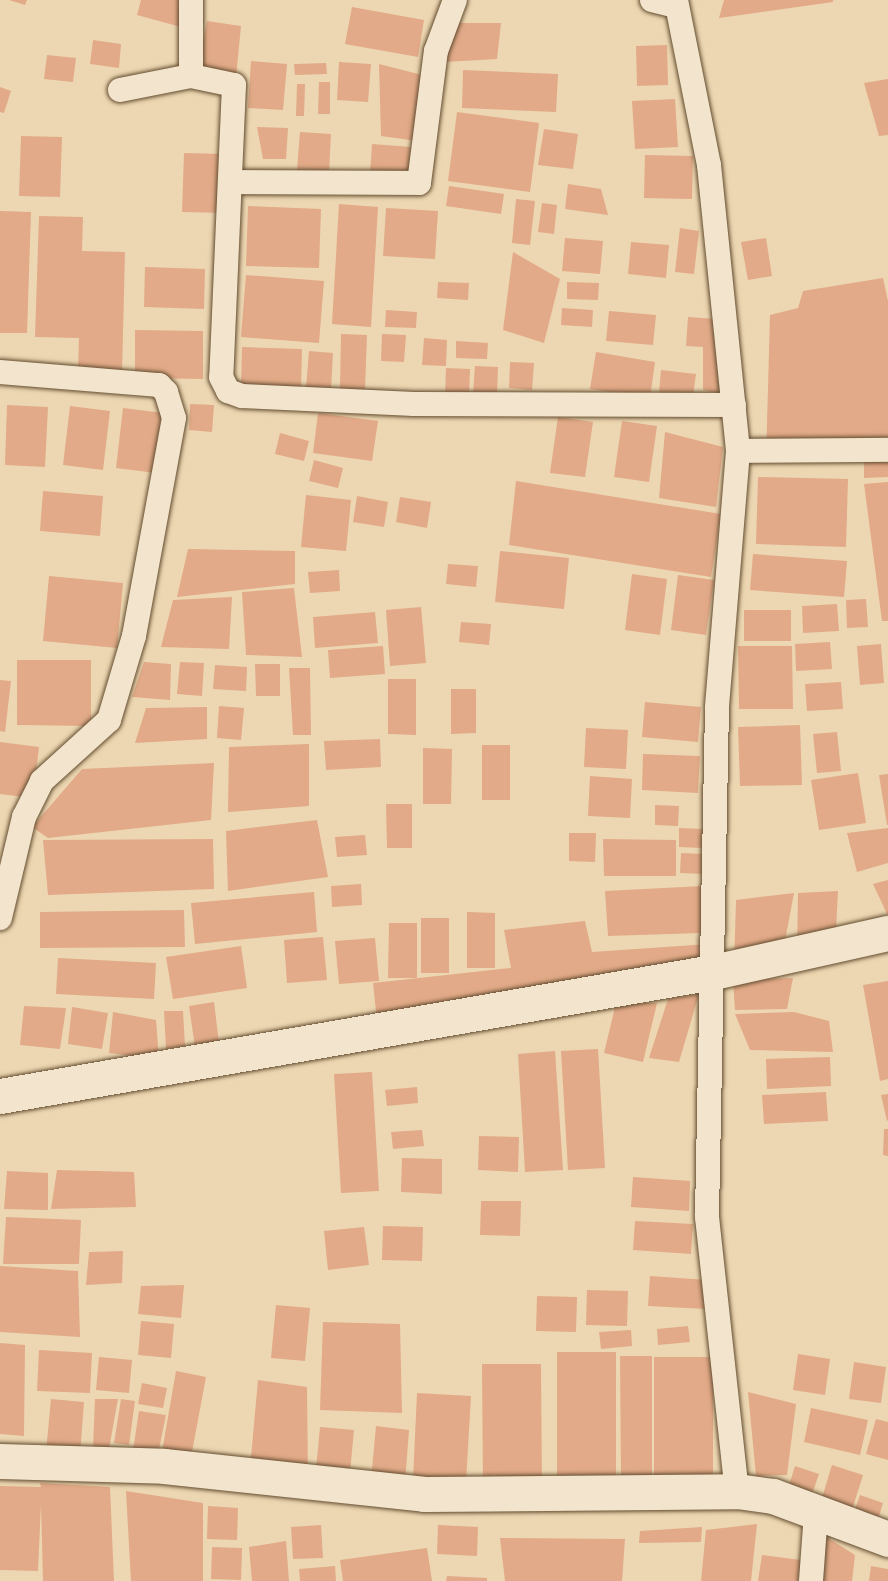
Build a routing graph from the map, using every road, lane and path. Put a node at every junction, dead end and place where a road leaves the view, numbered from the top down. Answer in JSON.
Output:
{"nodes":[{"id":1,"x":191,"y":0,"type":"edge"},
{"id":2,"x":455,"y":0,"type":"edge"},
{"id":3,"x":652,"y":0,"type":"edge"},
{"id":4,"x":676,"y":3,"type":"edge"},
{"id":5,"x":191,"y":76,"type":"junction"},
{"id":6,"x":120,"y":90,"type":"dead end"},
{"id":7,"x":233,"y":181,"type":"junction"},
{"id":8,"x":0,"y":372,"type":"edge"},
{"id":9,"x":734,"y":405,"type":"junction"},
{"id":10,"x":888,"y":450,"type":"edge"},
{"id":11,"x":738,"y":451,"type":"junction"},
{"id":12,"x":0,"y":918,"type":"edge"},
{"id":13,"x":888,"y":933,"type":"edge"},
{"id":14,"x":713,"y":972,"type":"junction"},
{"id":15,"x":0,"y":1096,"type":"edge"},
{"id":16,"x":0,"y":1461,"type":"edge"},
{"id":17,"x":737,"y":1491,"type":"junction"},
{"id":18,"x":816,"y":1513,"type":"junction"},
{"id":19,"x":888,"y":1539,"type":"edge"},
{"id":20,"x":811,"y":1581,"type":"edge"}],
"edges":[{"from":1,"to":5,"type":"street"},
{"from":2,"to":7,"type":"street"},
{"from":3,"to":4,"type":"street"},
{"from":4,"to":9,"type":"street"},
{"from":5,"to":6,"type":"street"},
{"from":5,"to":7,"type":"street"},
{"from":7,"to":9,"type":"street"},
{"from":8,"to":12,"type":"street"},
{"from":9,"to":11,"type":"street"},
{"from":10,"to":11,"type":"street"},
{"from":11,"to":14,"type":"street"},
{"from":13,"to":14,"type":"street"},
{"from":14,"to":15,"type":"street"},
{"from":14,"to":17,"type":"street"},
{"from":16,"to":17,"type":"street"},
{"from":17,"to":18,"type":"street"},
{"from":18,"to":19,"type":"street"},
{"from":18,"to":20,"type":"street"}]}
